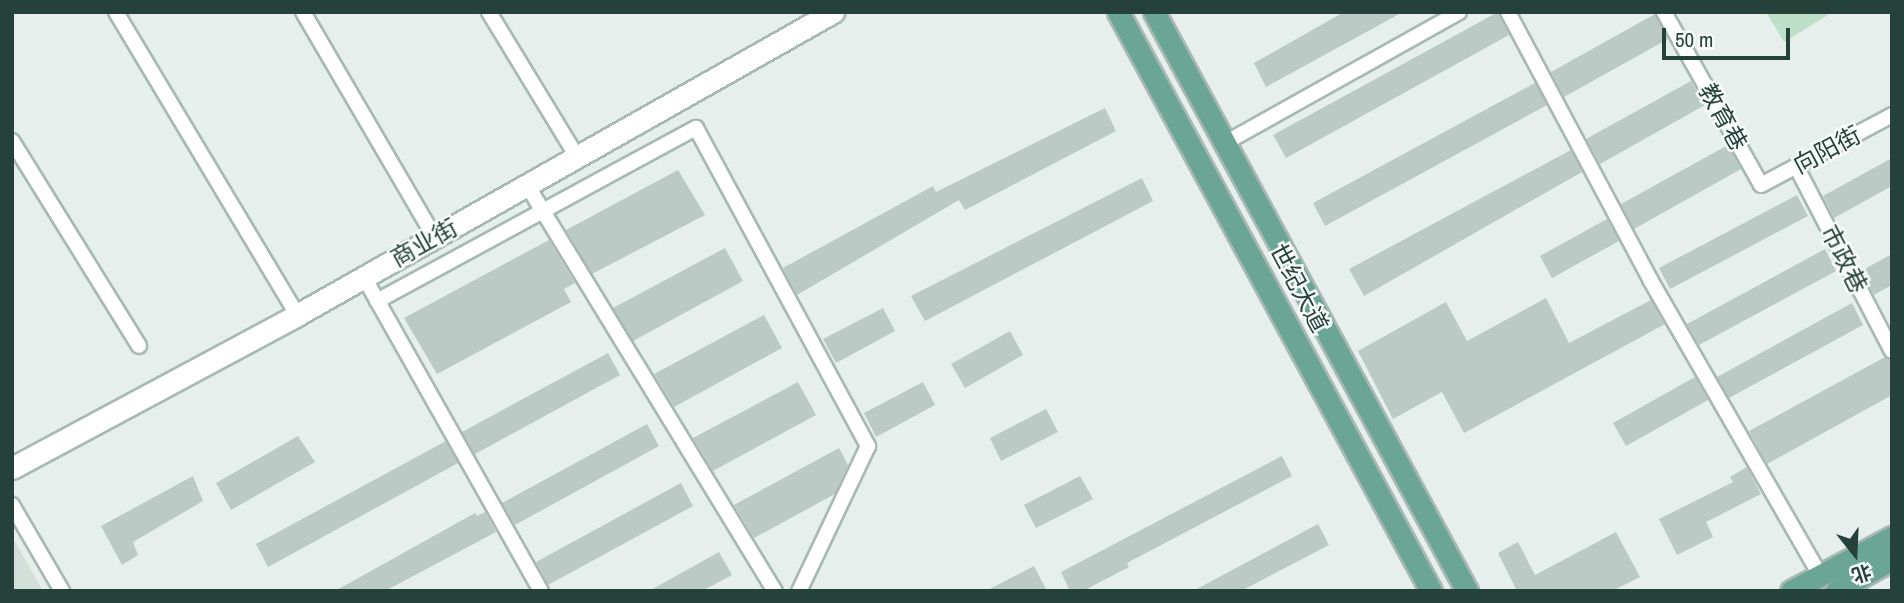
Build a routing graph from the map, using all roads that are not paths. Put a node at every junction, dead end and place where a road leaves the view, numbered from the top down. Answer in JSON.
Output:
{"nodes":[{"id":1,"x":116,"y":12,"type":"edge"},
{"id":2,"x":303,"y":12,"type":"edge"},
{"id":3,"x":489,"y":12,"type":"edge"},
{"id":4,"x":833,"y":12,"type":"edge"},
{"id":5,"x":1118,"y":12,"type":"edge"},
{"id":6,"x":1154,"y":12,"type":"edge"},
{"id":7,"x":1458,"y":12,"type":"edge"},
{"id":8,"x":1508,"y":12,"type":"edge"},
{"id":9,"x":1664,"y":12,"type":"edge"},
{"id":10,"x":1892,"y":115,"type":"edge"},
{"id":11,"x":12,"y":141,"type":"edge"},
{"id":12,"x":1225,"y":143,"type":"junction"},
{"id":13,"x":577,"y":157,"type":"junction"},
{"id":14,"x":1796,"y":166,"type":"junction"},
{"id":15,"x":527,"y":185,"type":"junction"},
{"id":16,"x":1761,"y":185,"type":"joint"},
{"id":17,"x":435,"y":238,"type":"junction"},
{"id":18,"x":364,"y":277,"type":"junction"},
{"id":19,"x":377,"y":301,"type":"junction"},
{"id":20,"x":297,"y":315,"type":"junction"},
{"id":21,"x":139,"y":346,"type":"dead end"},
{"id":22,"x":1892,"y":351,"type":"edge"},
{"id":23,"x":12,"y":468,"type":"edge"},
{"id":24,"x":12,"y":505,"type":"edge"},
{"id":25,"x":1888,"y":555,"type":"edge"},
{"id":26,"x":1820,"y":575,"type":"junction"},
{"id":27,"x":62,"y":591,"type":"edge"},
{"id":28,"x":541,"y":591,"type":"edge"},
{"id":29,"x":775,"y":591,"type":"edge"},
{"id":30,"x":799,"y":591,"type":"edge"},
{"id":31,"x":1431,"y":591,"type":"edge"},
{"id":32,"x":1467,"y":591,"type":"edge"},
{"id":33,"x":1791,"y":591,"type":"edge"},
{"id":34,"x":1836,"y":591,"type":"edge"}],
"edges":[{"from":1,"to":20,"type":"street"},
{"from":2,"to":17,"type":"street"},
{"from":3,"to":13,"type":"street"},
{"from":4,"to":13,"type":"street","name":"商业街"},
{"from":5,"to":31,"type":"main road","name":"世纪大道"},
{"from":6,"to":12,"type":"main road","name":"世纪大道"},
{"from":7,"to":12,"type":"street"},
{"from":8,"to":26,"type":"street"},
{"from":9,"to":16,"type":"street","name":"教育巷"},
{"from":10,"to":14,"type":"street","name":"向阳街"},
{"from":11,"to":21,"type":"street"},
{"from":12,"to":32,"type":"main road","name":"世纪大道"},
{"from":13,"to":15,"type":"street","name":"商业街"},
{"from":14,"to":16,"type":"street","name":"向阳街"},
{"from":14,"to":22,"type":"street","name":"市政巷"},
{"from":15,"to":17,"type":"street","name":"商业街"},
{"from":15,"to":29,"type":"street"},
{"from":17,"to":18,"type":"street","name":"商业街"},
{"from":18,"to":19,"type":"street"},
{"from":18,"to":20,"type":"street","name":"商业街"},
{"from":19,"to":28,"type":"street"},
{"from":19,"to":30,"type":"street"},
{"from":20,"to":23,"type":"street","name":"商业街"},
{"from":24,"to":27,"type":"street"},
{"from":25,"to":26,"type":"main road"},
{"from":25,"to":34,"type":"main road"},
{"from":26,"to":33,"type":"main road"}]}
